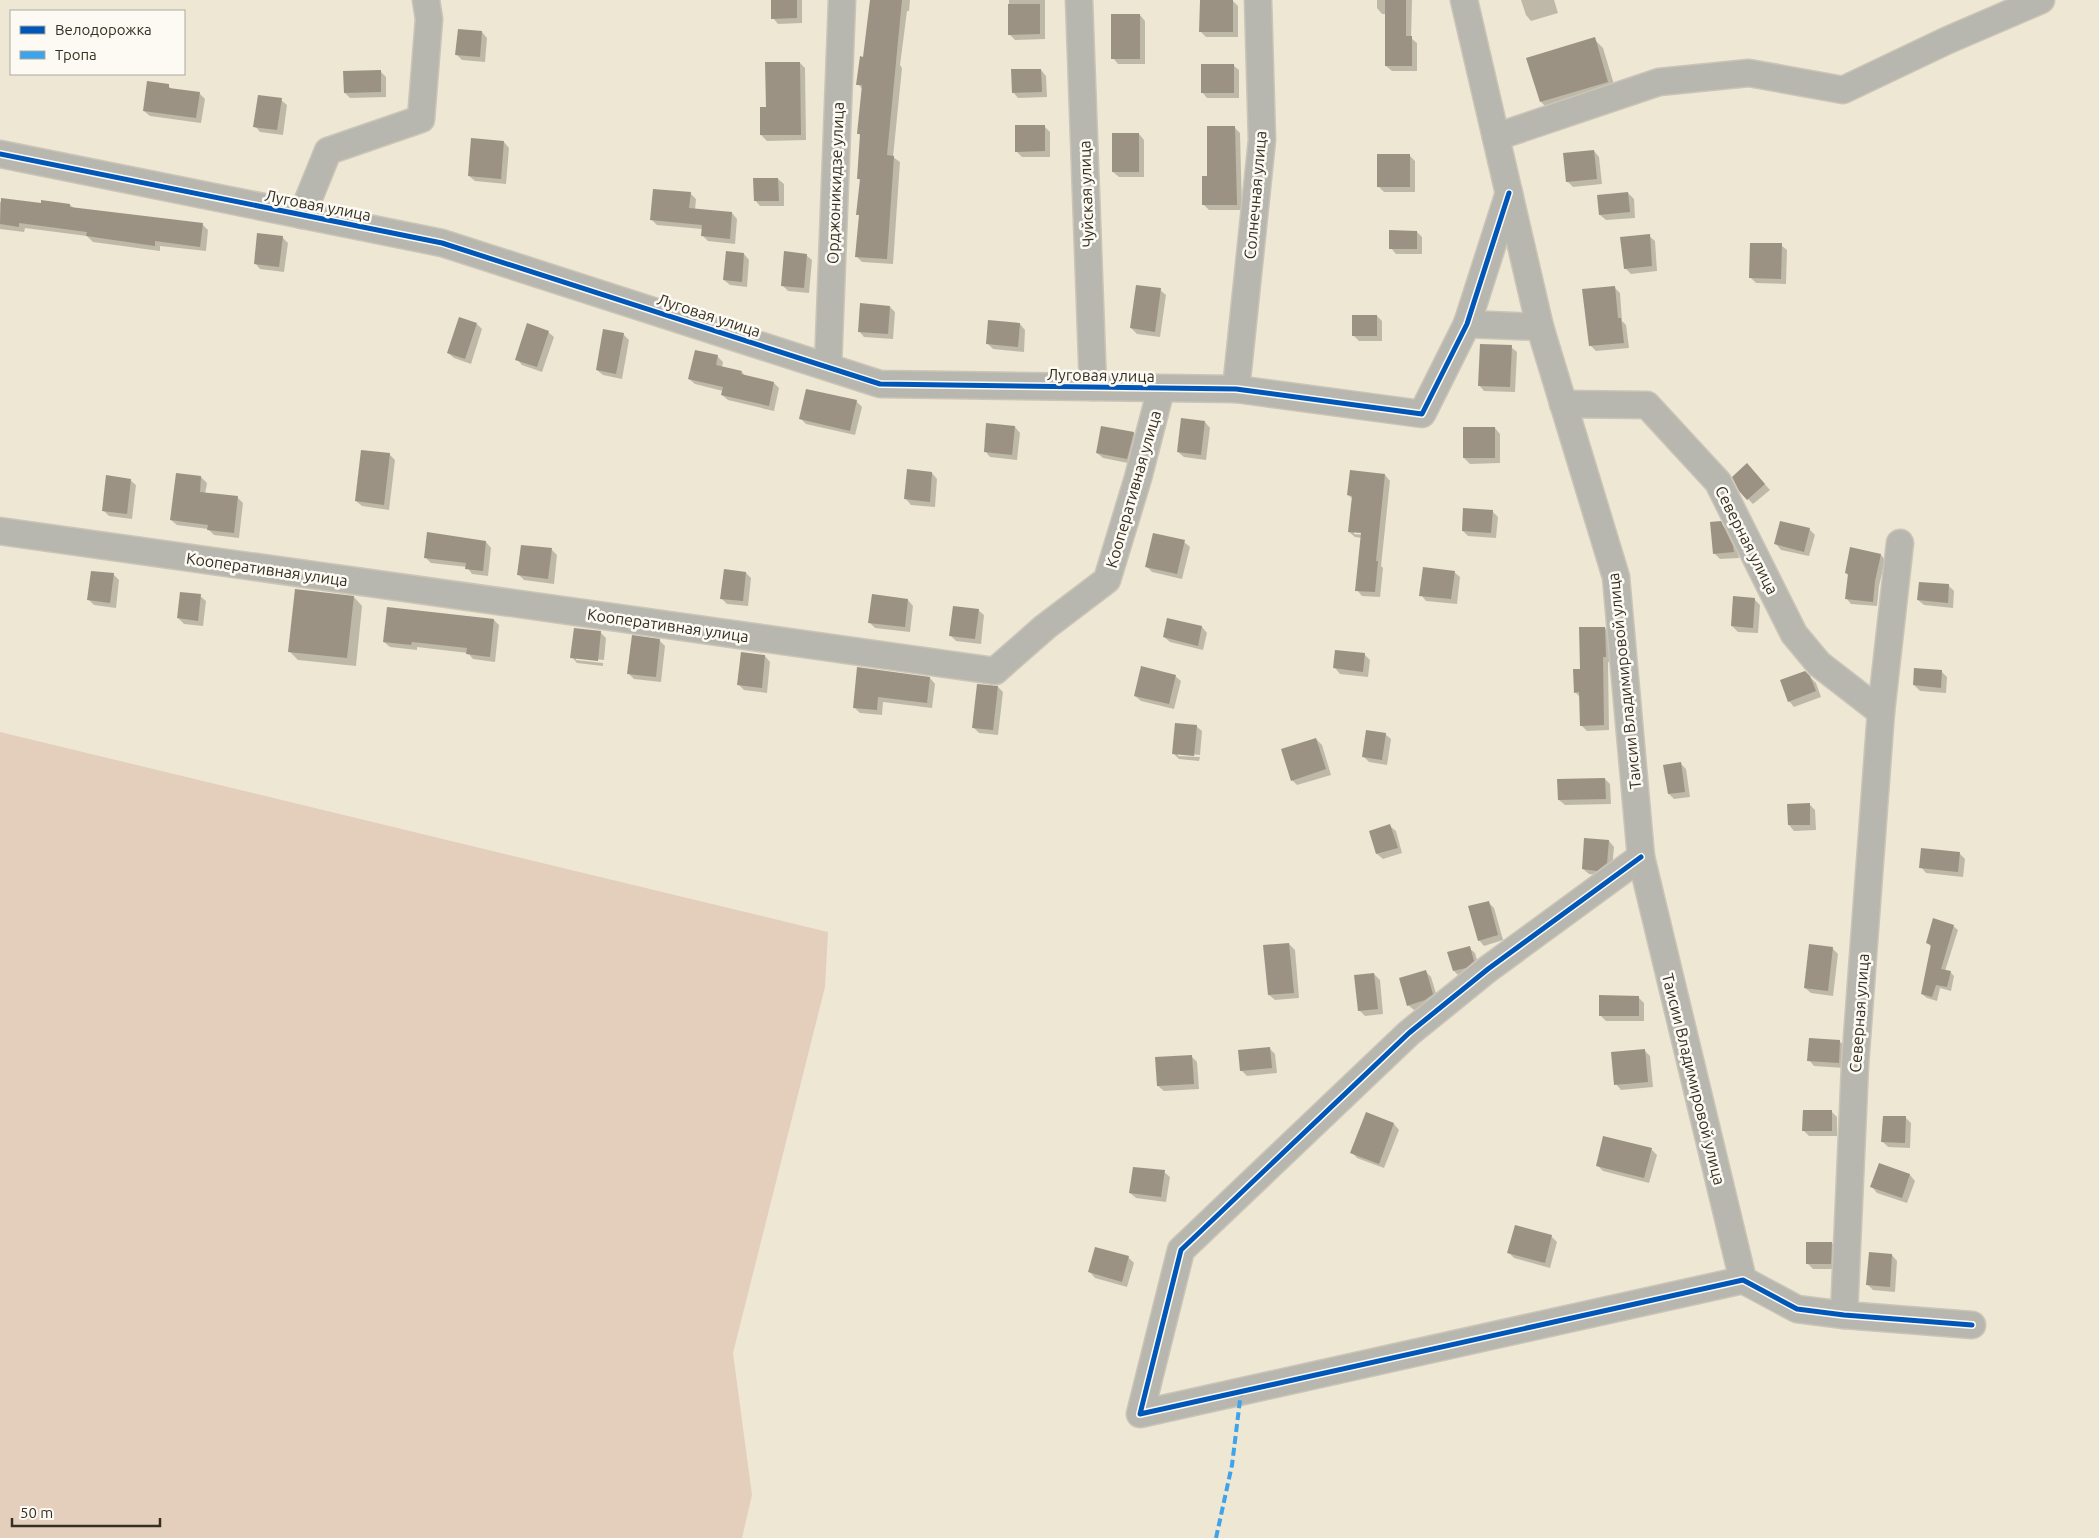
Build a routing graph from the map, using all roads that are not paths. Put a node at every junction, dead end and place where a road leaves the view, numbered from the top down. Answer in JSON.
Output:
{"nodes":[{"id":1,"x":426,"y":0,"type":"edge"},
{"id":2,"x":842,"y":0,"type":"edge"},
{"id":3,"x":1079,"y":0,"type":"edge"},
{"id":4,"x":1258,"y":0,"type":"edge"},
{"id":5,"x":1464,"y":0,"type":"edge"},
{"id":6,"x":2041,"y":0,"type":"edge"},
{"id":7,"x":1496,"y":137,"type":"junction"},
{"id":8,"x":0,"y":154,"type":"edge"},
{"id":9,"x":1509,"y":193,"type":"junction"},
{"id":10,"x":302,"y":215,"type":"junction"},
{"id":11,"x":1467,"y":324,"type":"junction"},
{"id":12,"x":1540,"y":327,"type":"junction"},
{"id":13,"x":828,"y":367,"type":"junction"},
{"id":14,"x":1093,"y":387,"type":"junction"},
{"id":15,"x":1161,"y":388,"type":"junction"},
{"id":16,"x":1236,"y":390,"type":"junction"},
{"id":17,"x":1563,"y":404,"type":"junction"},
{"id":18,"x":0,"y":532,"type":"edge"},
{"id":19,"x":1900,"y":543,"type":"dead end"},
{"id":20,"x":1881,"y":712,"type":"junction"},
{"id":21,"x":1640,"y":858,"type":"junction"},
{"id":22,"x":1743,"y":1280,"type":"junction"},
{"id":23,"x":1844,"y":1315,"type":"junction"},
{"id":24,"x":1972,"y":1325,"type":"dead end"}],
"edges":[{"from":1,"to":10,"type":"street"},
{"from":2,"to":13,"type":"street","name":"Орджоникидзе улица"},
{"from":3,"to":14,"type":"street","name":"Чуйская улица"},
{"from":4,"to":16,"type":"street","name":"Солнечная улица"},
{"from":5,"to":7,"type":"street","name":"Таисии Владимировой улица"},
{"from":6,"to":7,"type":"street"},
{"from":7,"to":9,"type":"street","name":"Таисии Владимировой улица"},
{"from":8,"to":10,"type":"street","name":"Луговая улица"},
{"from":9,"to":11,"type":"street"},
{"from":9,"to":12,"type":"street","name":"Таисии Владимировой улица"},
{"from":10,"to":13,"type":"street","name":"Луговая улица"},
{"from":11,"to":12,"type":"street"},
{"from":11,"to":16,"type":"street","name":"Луговая улица"},
{"from":12,"to":17,"type":"street","name":"Таисии Владимировой улица"},
{"from":13,"to":14,"type":"street","name":"Луговая улица"},
{"from":14,"to":15,"type":"street","name":"Луговая улица"},
{"from":15,"to":16,"type":"street","name":"Луговая улица"},
{"from":15,"to":18,"type":"street","name":"Кооперативная улица"},
{"from":17,"to":20,"type":"street","name":"Северная улица"},
{"from":17,"to":21,"type":"street","name":"Таисии Владимировой улица"},
{"from":19,"to":20,"type":"street","name":"Северная улица"},
{"from":20,"to":23,"type":"street","name":"Северная улица"},
{"from":21,"to":22,"type":"street","name":"Таисии Владимировой улица"},
{"from":21,"to":22,"type":"street"},
{"from":22,"to":23,"type":"street"},
{"from":23,"to":24,"type":"street"}]}
